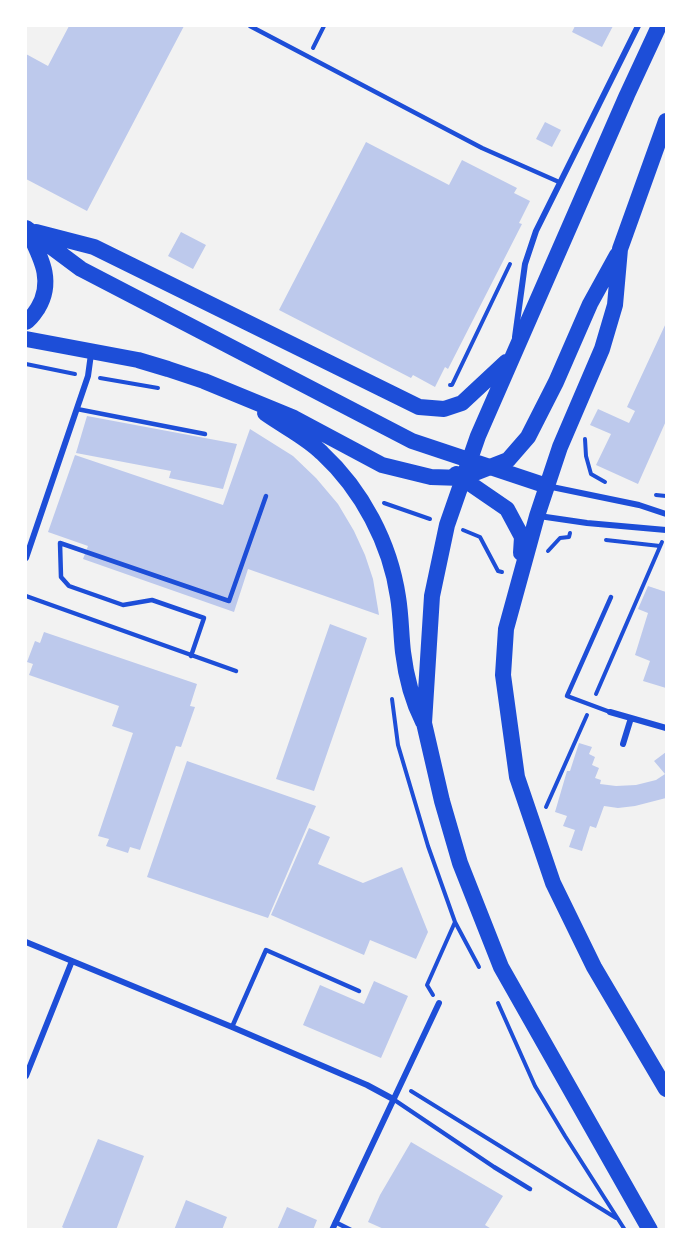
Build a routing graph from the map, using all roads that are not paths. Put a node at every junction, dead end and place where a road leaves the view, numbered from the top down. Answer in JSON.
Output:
{"nodes":[{"id":1,"x":250,"y":26,"type":"edge"},
{"id":2,"x":638,"y":26,"type":"edge"},
{"id":3,"x":659,"y":26,"type":"edge"},
{"id":4,"x":666,"y":121,"type":"edge"},
{"id":5,"x":559,"y":182,"type":"junction"},
{"id":6,"x":26,"y":229,"type":"edge"},
{"id":7,"x":620,"y":249,"type":"junction"},
{"id":8,"x":26,"y":322,"type":"edge"},
{"id":9,"x":26,"y":339,"type":"edge"},
{"id":10,"x":92,"y":351,"type":"junction"},
{"id":11,"x":513,"y":356,"type":"junction"},
{"id":12,"x":241,"y":397,"type":"junction"},
{"id":13,"x":76,"y":409,"type":"junction"},
{"id":14,"x":206,"y":434,"type":"dead end"},
{"id":15,"x":412,"y":441,"type":"junction"},
{"id":16,"x":469,"y":461,"type":"junction"},
{"id":17,"x":491,"y":468,"type":"junction"},
{"id":18,"x":459,"y":486,"type":"junction"},
{"id":19,"x":547,"y":486,"type":"junction"},
{"id":20,"x":266,"y":496,"type":"dead end"},
{"id":21,"x":507,"y":508,"type":"junction"},
{"id":22,"x":666,"y":514,"type":"edge"},
{"id":23,"x":537,"y":516,"type":"junction"},
{"id":24,"x":666,"y":530,"type":"edge"},
{"id":25,"x":26,"y":558,"type":"edge"},
{"id":26,"x":520,"y":576,"type":"junction"},
{"id":27,"x":26,"y":596,"type":"edge"},
{"id":28,"x":611,"y":597,"type":"dead end"},
{"id":29,"x":191,"y":656,"type":"junction"},
{"id":30,"x":236,"y":671,"type":"dead end"},
{"id":31,"x":610,"y":712,"type":"joint"},
{"id":32,"x":631,"y":718,"type":"junction"},
{"id":33,"x":424,"y":723,"type":"junction"},
{"id":34,"x":666,"y":728,"type":"edge"},
{"id":35,"x":623,"y":744,"type":"dead end"},
{"id":36,"x":26,"y":942,"type":"edge"},
{"id":37,"x":72,"y":961,"type":"junction"},
{"id":38,"x":359,"y":991,"type":"dead end"},
{"id":39,"x":438,"y":1003,"type":"road end"},
{"id":40,"x":232,"y":1027,"type":"junction"},
{"id":41,"x":26,"y":1076,"type":"edge"},
{"id":42,"x":666,"y":1089,"type":"edge"},
{"id":43,"x":393,"y":1099,"type":"junction"},
{"id":44,"x":530,"y":1189,"type":"dead end"},
{"id":45,"x":335,"y":1222,"type":"junction"},
{"id":46,"x":332,"y":1230,"type":"edge"},
{"id":47,"x":351,"y":1230,"type":"edge"},
{"id":48,"x":650,"y":1230,"type":"edge"}],
"edges":[{"from":1,"to":5,"type":"lane"},
{"from":2,"to":5,"type":"street"},
{"from":3,"to":11,"type":"highway"},
{"from":4,"to":7,"type":"highway"},
{"from":5,"to":11,"type":"street"},
{"from":6,"to":8,"type":"highway"},
{"from":6,"to":11,"type":"highway"},
{"from":6,"to":15,"type":"highway"},
{"from":7,"to":17,"type":"highway"},
{"from":7,"to":19,"type":"highway"},
{"from":9,"to":10,"type":"highway"},
{"from":10,"to":12,"type":"highway"},
{"from":10,"to":13,"type":"street"},
{"from":11,"to":16,"type":"highway"},
{"from":12,"to":18,"type":"highway"},
{"from":12,"to":33,"type":"highway"},
{"from":13,"to":14,"type":"lane"},
{"from":13,"to":25,"type":"street"},
{"from":15,"to":16,"type":"highway"},
{"from":15,"to":18,"type":"highway"},
{"from":16,"to":17,"type":"highway"},
{"from":16,"to":18,"type":"highway"},
{"from":17,"to":18,"type":"highway"},
{"from":17,"to":19,"type":"highway"},
{"from":18,"to":21,"type":"highway"},
{"from":18,"to":33,"type":"highway"},
{"from":19,"to":22,"type":"street"},
{"from":19,"to":23,"type":"highway"},
{"from":20,"to":29,"type":"lane"},
{"from":21,"to":23,"type":"highway"},
{"from":21,"to":26,"type":"highway"},
{"from":23,"to":24,"type":"street"},
{"from":23,"to":26,"type":"highway"},
{"from":26,"to":42,"type":"highway"},
{"from":27,"to":29,"type":"lane"},
{"from":28,"to":31,"type":"lane"},
{"from":29,"to":30,"type":"lane"},
{"from":31,"to":32,"type":"street"},
{"from":32,"to":34,"type":"street"},
{"from":32,"to":35,"type":"street"},
{"from":33,"to":48,"type":"highway"},
{"from":36,"to":37,"type":"street"},
{"from":37,"to":40,"type":"street"},
{"from":37,"to":41,"type":"street"},
{"from":38,"to":40,"type":"lane"},
{"from":39,"to":43,"type":"street"},
{"from":40,"to":43,"type":"street"},
{"from":43,"to":44,"type":"lane"},
{"from":43,"to":45,"type":"street"},
{"from":45,"to":46,"type":"street"},
{"from":45,"to":47,"type":"lane"}]}
